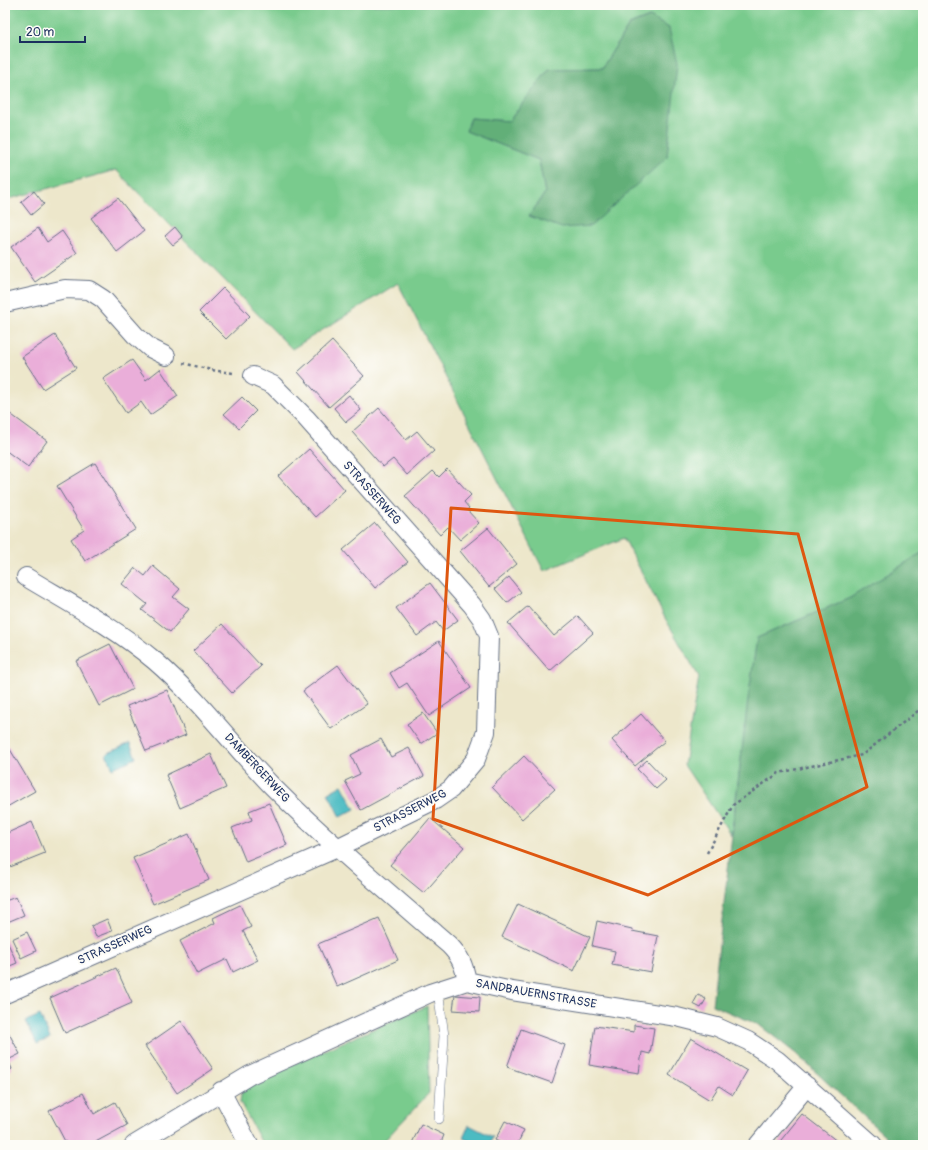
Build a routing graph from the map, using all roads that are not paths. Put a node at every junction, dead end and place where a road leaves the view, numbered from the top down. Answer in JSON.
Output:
{"nodes":[{"id":1,"x":5,"y":303,"type":"edge"},
{"id":2,"x":166,"y":356,"type":"road end"},
{"id":3,"x":253,"y":376,"type":"road end"},
{"id":4,"x":26,"y":577,"type":"dead end"},
{"id":5,"x":337,"y":848,"type":"junction"},
{"id":6,"x":467,"y":981,"type":"junction"},
{"id":7,"x":438,"y":990,"type":"junction"},
{"id":8,"x":5,"y":994,"type":"edge"},
{"id":9,"x":807,"y":1086,"type":"junction"},
{"id":10,"x":221,"y":1092,"type":"junction"},
{"id":11,"x":438,"y":1118,"type":"dead end"},
{"id":12,"x":134,"y":1145,"type":"edge"},
{"id":13,"x":249,"y":1145,"type":"edge"},
{"id":14,"x":758,"y":1145,"type":"edge"},
{"id":15,"x":873,"y":1145,"type":"edge"}],
"edges":[{"from":1,"to":2,"type":"street"},
{"from":3,"to":5,"type":"street","name":"STRASSERWEG"},
{"from":4,"to":5,"type":"street","name":"DAMBERGERWEG"},
{"from":5,"to":6,"type":"street","name":"DAMBERGERWEG"},
{"from":5,"to":8,"type":"street","name":"STRASSERWEG"},
{"from":6,"to":7,"type":"street","name":"SANDBAUERNSTRASSE"},
{"from":6,"to":9,"type":"street","name":"SANDBAUERNSTRASSE"},
{"from":7,"to":10,"type":"street","name":"SANDBAUERNSTRASSE"},
{"from":7,"to":11,"type":"lane"},
{"from":9,"to":14,"type":"street"},
{"from":9,"to":15,"type":"street","name":"SANDBAUERNSTRASSE"},
{"from":10,"to":12,"type":"street","name":"SANDBAUERNSTRASSE"},
{"from":10,"to":13,"type":"street"}]}
